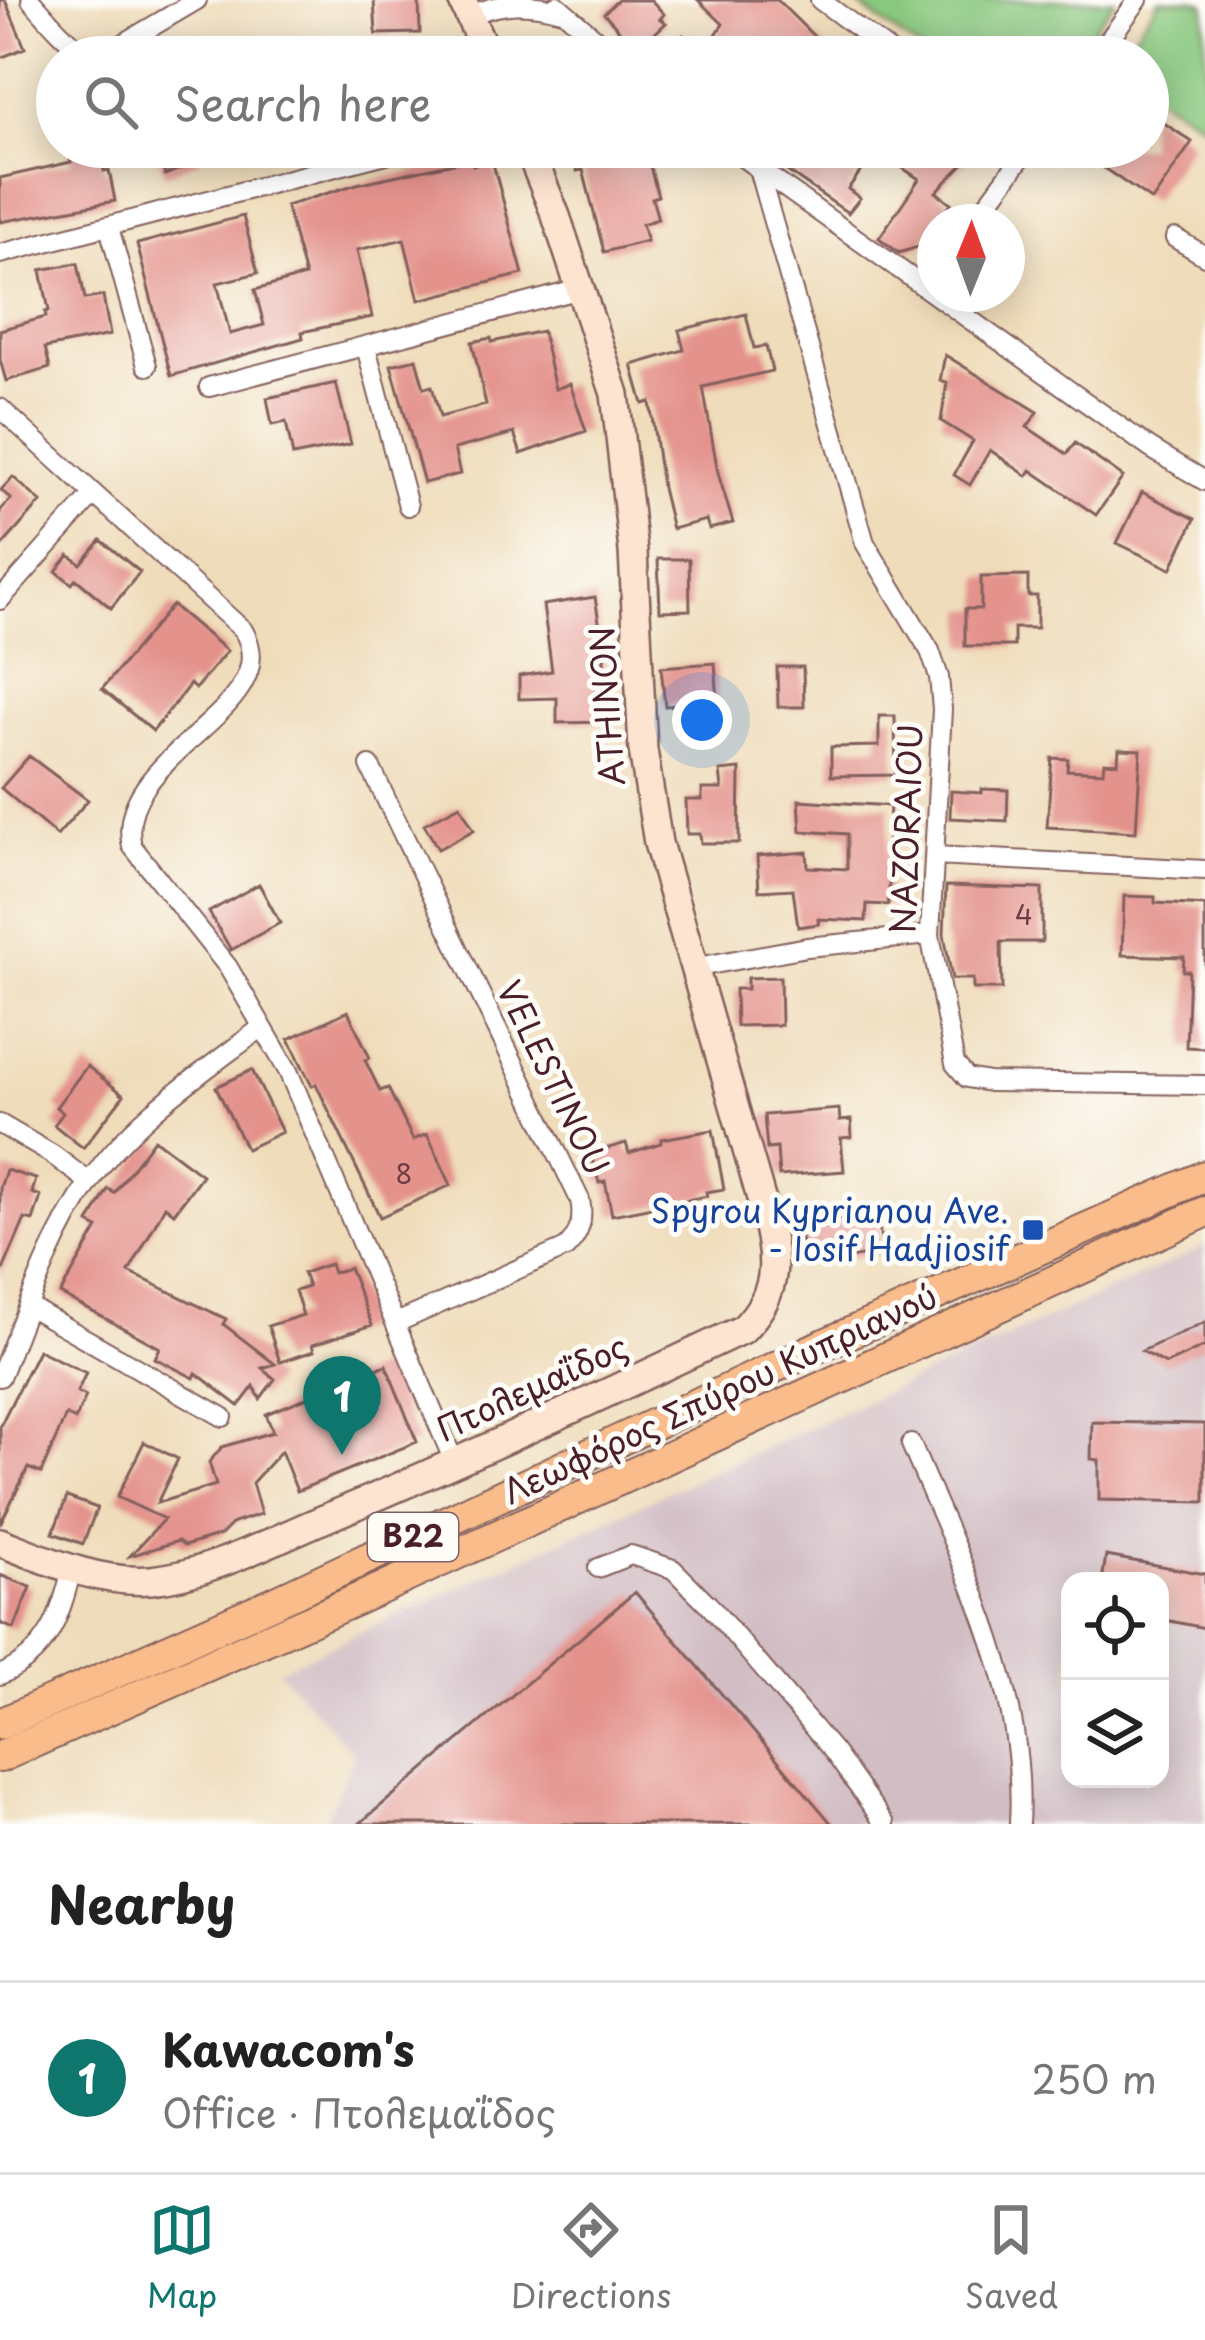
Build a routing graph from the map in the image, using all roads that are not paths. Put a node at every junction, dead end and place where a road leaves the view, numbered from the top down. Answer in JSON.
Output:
{"nodes":[{"id":1,"x":31,"y":0,"type":"edge"},
{"id":2,"x":197,"y":0,"type":"edge"},
{"id":3,"x":820,"y":0,"type":"edge"},
{"id":4,"x":1138,"y":0,"type":"edge"},
{"id":5,"x":557,"y":5,"type":"edge"},
{"id":6,"x":466,"y":8,"type":"edge"},
{"id":7,"x":66,"y":36,"type":"edge"},
{"id":8,"x":136,"y":36,"type":"edge"},
{"id":9,"x":479,"y":36,"type":"edge"},
{"id":10,"x":593,"y":36,"type":"edge"},
{"id":11,"x":869,"y":36,"type":"edge"},
{"id":12,"x":1111,"y":36,"type":"edge"},
{"id":13,"x":332,"y":168,"type":"edge"},
{"id":14,"x":536,"y":168,"type":"edge"},
{"id":15,"x":755,"y":168,"type":"edge"},
{"id":16,"x":1013,"y":168,"type":"edge"},
{"id":17,"x":758,"y":170,"type":"junction"},
{"id":18,"x":987,"y":204,"type":"edge"},
{"id":19,"x":109,"y":226,"type":"junction"},
{"id":20,"x":1175,"y":238,"type":"dead end"},
{"id":21,"x":0,"y":254,"type":"edge"},
{"id":22,"x":1205,"y":256,"type":"edge"},
{"id":23,"x":917,"y":274,"type":"edge"},
{"id":24,"x":580,"y":289,"type":"junction"},
{"id":25,"x":970,"y":312,"type":"edge"},
{"id":26,"x":366,"y":347,"type":"junction"},
{"id":27,"x":147,"y":366,"type":"dead end"},
{"id":28,"x":209,"y":387,"type":"dead end"},
{"id":29,"x":0,"y":408,"type":"edge"},
{"id":30,"x":1205,"y":481,"type":"edge"},
{"id":31,"x":93,"y":495,"type":"junction"},
{"id":32,"x":408,"y":506,"type":"dead end"},
{"id":33,"x":0,"y":600,"type":"edge"},
{"id":34,"x":370,"y":766,"type":"dead end"},
{"id":35,"x":934,"y":856,"type":"junction"},
{"id":36,"x":1205,"y":870,"type":"edge"},
{"id":37,"x":930,"y":935,"type":"junction"},
{"id":38,"x":692,"y":968,"type":"junction"},
{"id":39,"x":261,"y":1028,"type":"junction"},
{"id":40,"x":1205,"y":1085,"type":"edge"},
{"id":41,"x":0,"y":1124,"type":"edge"},
{"id":42,"x":1205,"y":1176,"type":"edge"},
{"id":43,"x":89,"y":1182,"type":"junction"},
{"id":44,"x":1205,"y":1212,"type":"edge"},
{"id":45,"x":774,"y":1258,"type":"joint"},
{"id":46,"x":28,"y":1306,"type":"junction"},
{"id":47,"x":396,"y":1323,"type":"junction"},
{"id":48,"x":0,"y":1377,"type":"edge"},
{"id":49,"x":223,"y":1417,"type":"dead end"},
{"id":50,"x":911,"y":1444,"type":"dead end"},
{"id":51,"x":455,"y":1464,"type":"junction"},
{"id":52,"x":0,"y":1542,"type":"edge"},
{"id":53,"x":71,"y":1568,"type":"junction"},
{"id":54,"x":598,"y":1568,"type":"dead end"},
{"id":55,"x":0,"y":1675,"type":"edge"},
{"id":56,"x":0,"y":1724,"type":"edge"},
{"id":57,"x":0,"y":1757,"type":"edge"},
{"id":58,"x":885,"y":1824,"type":"edge"},
{"id":59,"x":1019,"y":1824,"type":"edge"}],
"edges":[{"from":1,"to":7,"type":"street"},
{"from":2,"to":8,"type":"street"},
{"from":3,"to":11,"type":"street"},
{"from":4,"to":12,"type":"street"},
{"from":5,"to":6,"type":"street"},
{"from":5,"to":10,"type":"street"},
{"from":6,"to":9,"type":"street"},
{"from":13,"to":19,"type":"street"},
{"from":14,"to":24,"type":"street","name":"ATHINON"},
{"from":15,"to":17,"type":"street"},
{"from":16,"to":18,"type":"street"},
{"from":17,"to":23,"type":"street"},
{"from":17,"to":35,"type":"street","name":"NAZORAIOU"},
{"from":19,"to":21,"type":"street"},
{"from":19,"to":27,"type":"street"},
{"from":20,"to":22,"type":"street"},
{"from":24,"to":26,"type":"street"},
{"from":24,"to":38,"type":"street","name":"ATHINON"},
{"from":25,"to":30,"type":"street"},
{"from":26,"to":28,"type":"street"},
{"from":26,"to":32,"type":"street"},
{"from":29,"to":31,"type":"street"},
{"from":31,"to":33,"type":"street"},
{"from":31,"to":39,"type":"street"},
{"from":34,"to":47,"type":"street","name":"VELESTINOU"},
{"from":35,"to":36,"type":"street"},
{"from":35,"to":37,"type":"street","name":"NAZORAIOU"},
{"from":37,"to":38,"type":"street"},
{"from":37,"to":40,"type":"street","name":"NAZORAIOU"},
{"from":38,"to":45,"type":"street","name":"ATHINON"},
{"from":39,"to":43,"type":"street"},
{"from":39,"to":47,"type":"street"},
{"from":41,"to":43,"type":"street"},
{"from":42,"to":56,"type":"main road","name":"Λεωφόρος Σπύρου Κυπριανού","number":"B22"},
{"from":43,"to":46,"type":"street"},
{"from":44,"to":57,"type":"main road","name":"Λεωφόρος Σπύρου Κυπριανού","number":"B22"},
{"from":45,"to":51,"type":"street","name":"Πτολεμαΐδος"},
{"from":46,"to":48,"type":"street"},
{"from":46,"to":49,"type":"street"},
{"from":47,"to":51,"type":"street"},
{"from":50,"to":59,"type":"street"},
{"from":51,"to":53,"type":"street","name":"Πτολεμαΐδος"},
{"from":52,"to":53,"type":"street","name":"Πτολεμαΐδος"},
{"from":53,"to":55,"type":"street"},
{"from":54,"to":58,"type":"street"}]}
